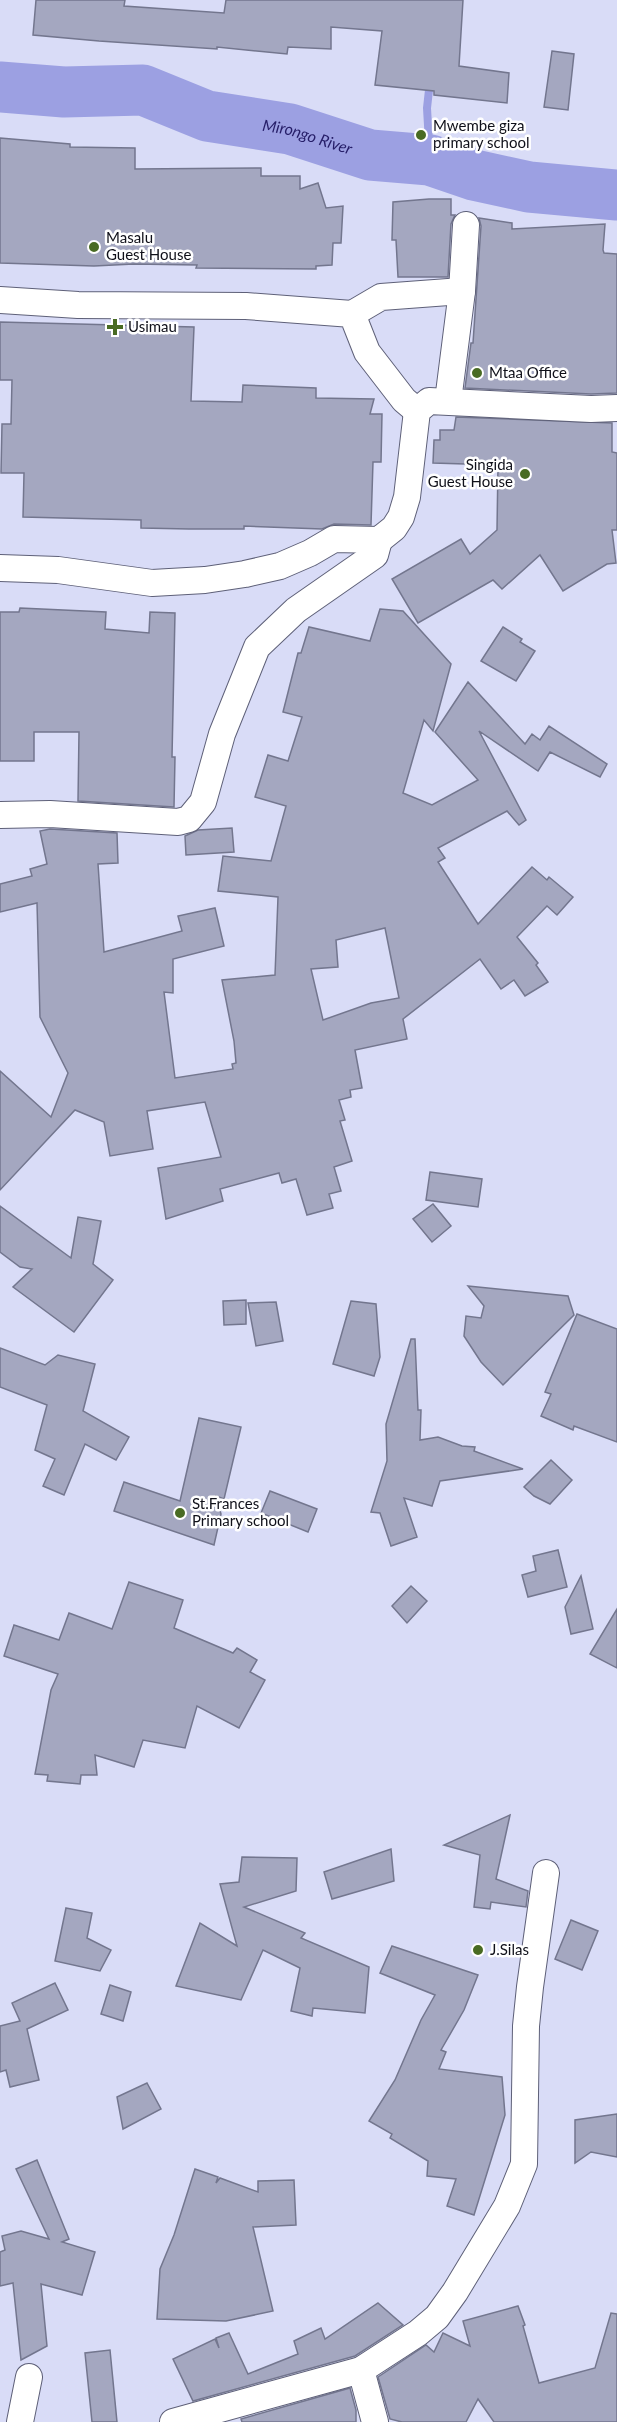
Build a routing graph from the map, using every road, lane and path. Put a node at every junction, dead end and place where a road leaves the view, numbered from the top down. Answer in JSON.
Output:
{"nodes":[{"id":1,"x":466,"y":225,"type":"dead end"},
{"id":2,"x":462,"y":291,"type":"junction"},
{"id":3,"x":0,"y":300,"type":"edge"},
{"id":4,"x":351,"y":314,"type":"junction"},
{"id":5,"x":448,"y":401,"type":"junction"},
{"id":6,"x":617,"y":408,"type":"edge"},
{"id":7,"x":417,"y":411,"type":"junction"},
{"id":8,"x":379,"y":540,"type":"junction"},
{"id":9,"x":0,"y":568,"type":"edge"},
{"id":10,"x":0,"y":814,"type":"edge"},
{"id":11,"x":546,"y":1873,"type":"dead end"},
{"id":12,"x":361,"y":2370,"type":"junction"},
{"id":13,"x":29,"y":2378,"type":"dead end"},
{"id":14,"x":20,"y":2422,"type":"edge"},
{"id":15,"x":173,"y":2422,"type":"edge"},
{"id":16,"x":375,"y":2422,"type":"edge"}],
"edges":[{"from":1,"to":2,"type":"street"},
{"from":2,"to":4,"type":"street"},
{"from":2,"to":5,"type":"street"},
{"from":3,"to":4,"type":"street"},
{"from":4,"to":7,"type":"street"},
{"from":5,"to":6,"type":"street"},
{"from":5,"to":7,"type":"street"},
{"from":7,"to":8,"type":"street"},
{"from":8,"to":9,"type":"street"},
{"from":8,"to":10,"type":"street"},
{"from":11,"to":12,"type":"street"},
{"from":12,"to":15,"type":"street"},
{"from":12,"to":16,"type":"street"},
{"from":13,"to":14,"type":"street"}]}
